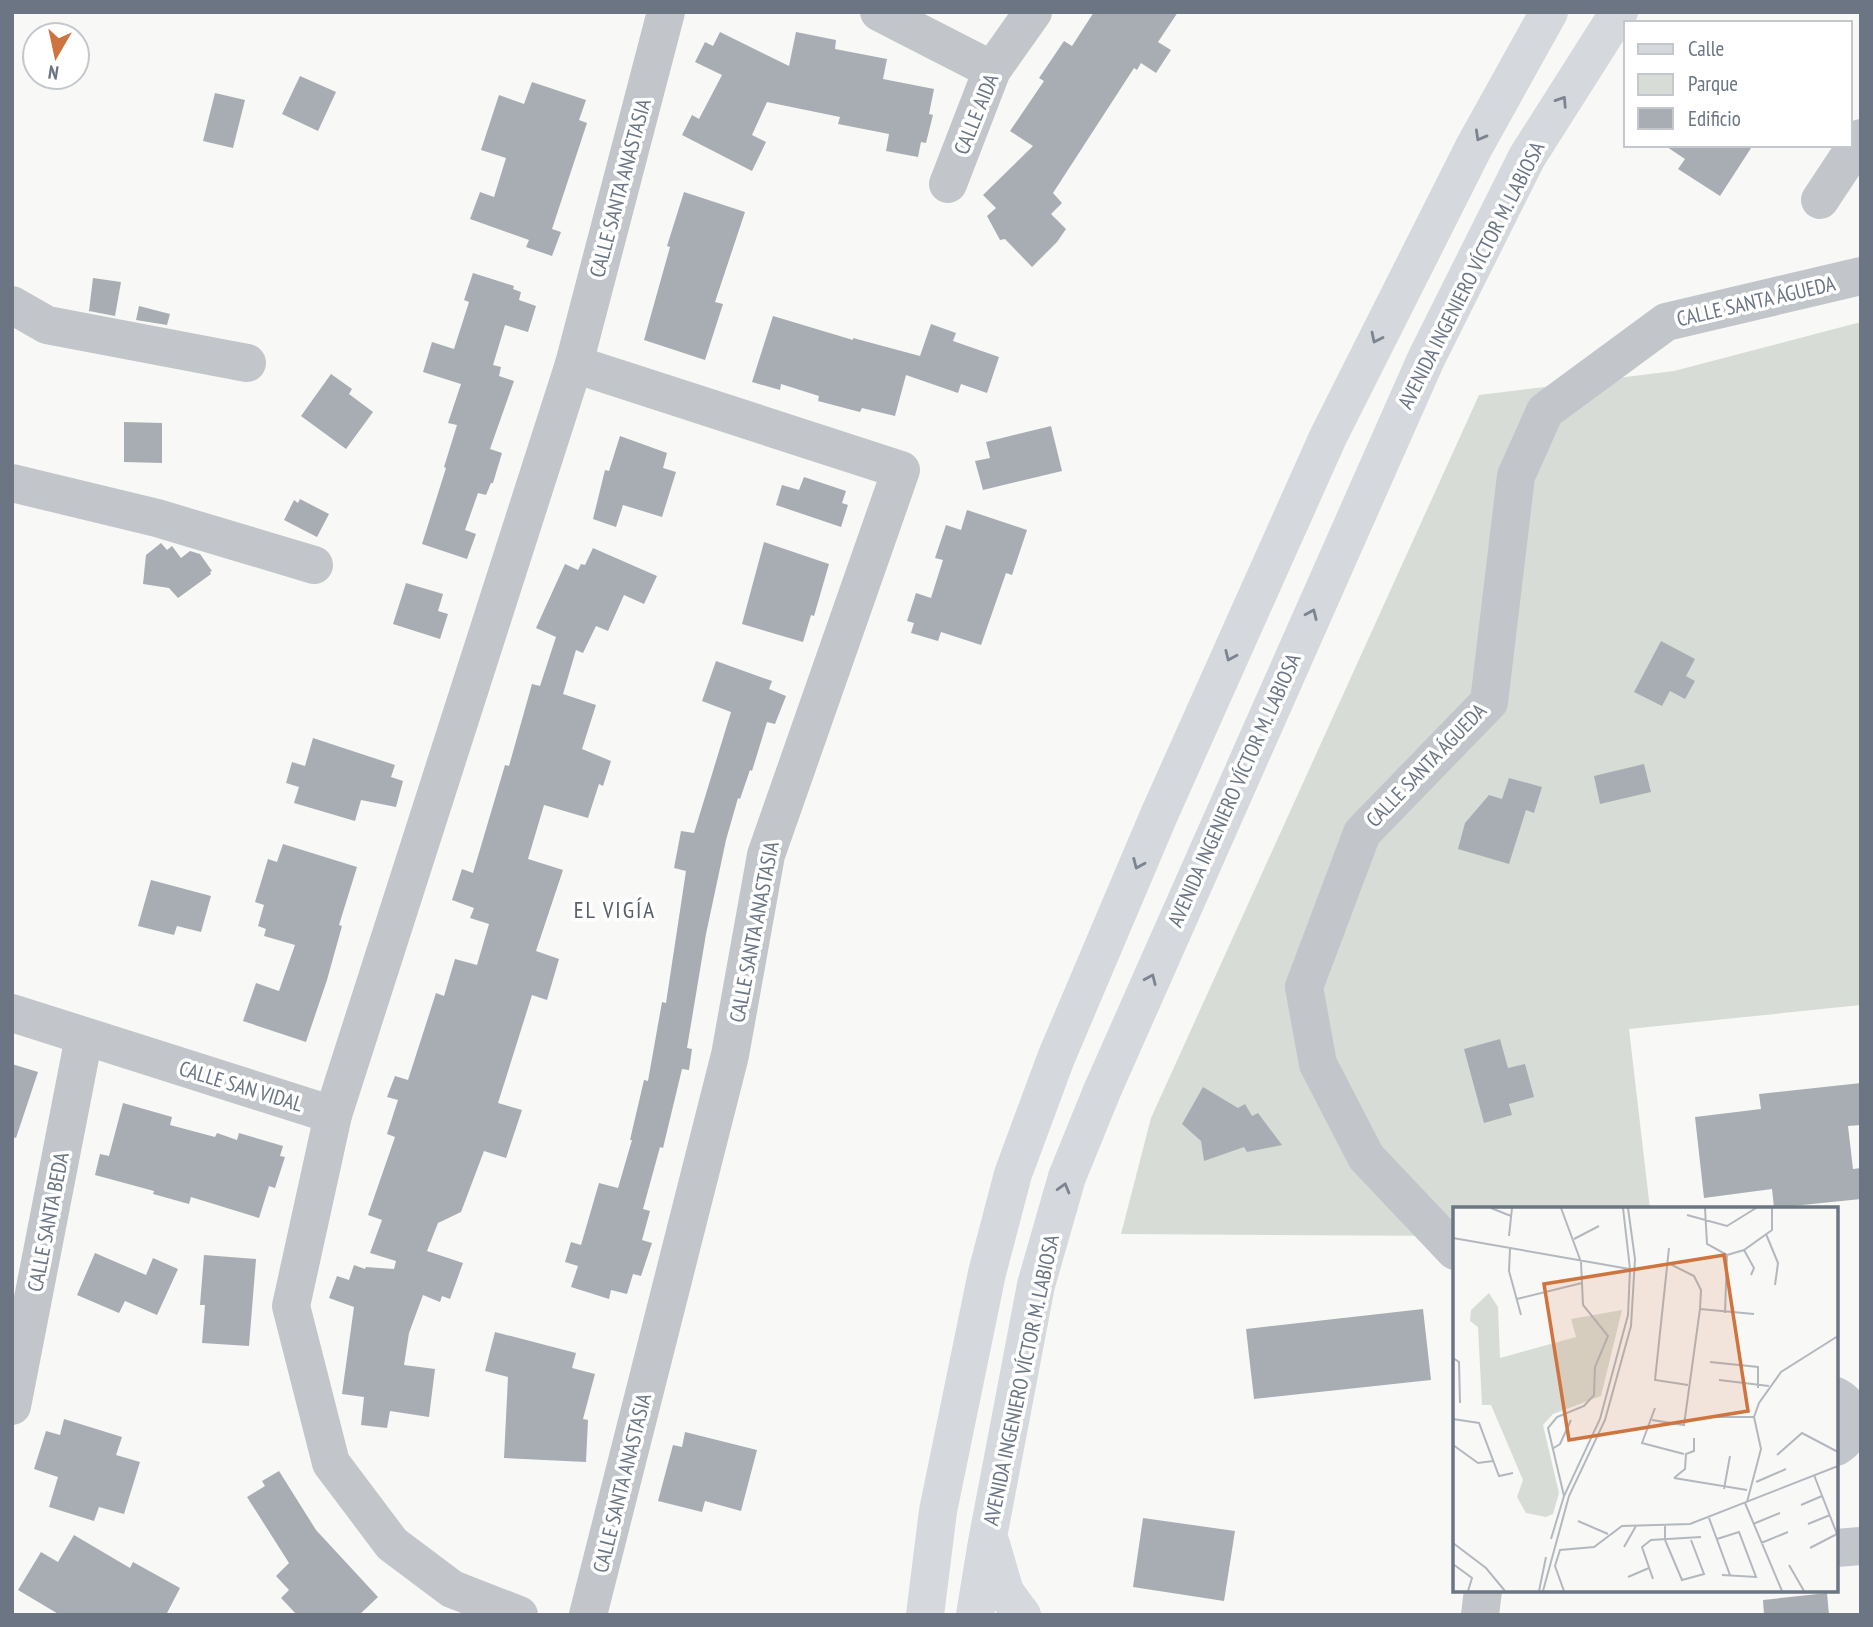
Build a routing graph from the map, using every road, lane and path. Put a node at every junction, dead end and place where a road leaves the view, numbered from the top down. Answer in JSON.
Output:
{"nodes":[{"id":1,"x":666,"y":12,"type":"edge"},
{"id":2,"x":879,"y":12,"type":"edge"},
{"id":3,"x":1032,"y":12,"type":"edge"},
{"id":4,"x":1549,"y":12,"type":"edge"},
{"id":5,"x":1619,"y":12,"type":"edge"},
{"id":6,"x":992,"y":70,"type":"junction"},
{"id":7,"x":1861,"y":138,"type":"edge"},
{"id":8,"x":948,"y":184,"type":"dead end"},
{"id":9,"x":1820,"y":200,"type":"dead end"},
{"id":10,"x":1861,"y":276,"type":"edge"},
{"id":11,"x":12,"y":306,"type":"edge"},
{"id":12,"x":247,"y":363,"type":"dead end"},
{"id":13,"x":574,"y":364,"type":"junction"},
{"id":14,"x":12,"y":483,"type":"edge"},
{"id":15,"x":314,"y":565,"type":"dead end"},
{"id":16,"x":12,"y":1013,"type":"edge"},
{"id":17,"x":83,"y":1037,"type":"junction"},
{"id":18,"x":333,"y":1115,"type":"junction"},
{"id":19,"x":1453,"y":1249,"type":"edge"},
{"id":20,"x":1838,"y":1397,"type":"edge"},
{"id":21,"x":12,"y":1406,"type":"edge"},
{"id":22,"x":1838,"y":1446,"type":"edge"},
{"id":23,"x":989,"y":1534,"type":"junction"},
{"id":24,"x":1861,"y":1546,"type":"edge"},
{"id":25,"x":1838,"y":1548,"type":"edge"},
{"id":26,"x":1483,"y":1592,"type":"edge"},
{"id":27,"x":519,"y":1615,"type":"edge"},
{"id":28,"x":588,"y":1615,"type":"edge"},
{"id":29,"x":925,"y":1615,"type":"edge"},
{"id":30,"x":975,"y":1615,"type":"edge"},
{"id":31,"x":1022,"y":1615,"type":"edge"},
{"id":32,"x":1480,"y":1615,"type":"edge"}],
"edges":[{"from":1,"to":13,"type":"street","name":"CALLE SANTA ANASTASIA"},
{"from":2,"to":6,"type":"street"},
{"from":3,"to":6,"type":"street","name":"CALLE AIDA"},
{"from":4,"to":29,"type":"main road","one_way":true},
{"from":23,"to":5,"type":"main road","name":"AVENIDA INGENIERO VÍCTOR M. LABIOSA","one_way":true},
{"from":6,"to":8,"type":"street","name":"CALLE AIDA"},
{"from":7,"to":9,"type":"street"},
{"from":10,"to":19,"type":"street","name":"CALLE SANTA ÁGUEDA"},
{"from":11,"to":12,"type":"street"},
{"from":13,"to":18,"type":"street","name":"CALLE SANTA ANASTASIA"},
{"from":13,"to":28,"type":"street","name":"CALLE SANTA ANASTASIA"},
{"from":14,"to":15,"type":"street"},
{"from":16,"to":17,"type":"street","name":"CALLE SAN VIDAL"},
{"from":17,"to":18,"type":"street","name":"CALLE SAN VIDAL"},
{"from":17,"to":21,"type":"street","name":"CALLE SANTA BEDA"},
{"from":18,"to":27,"type":"street"},
{"from":20,"to":22,"type":"street"},
{"from":23,"to":30,"type":"main road","name":"AVENIDA INGENIERO VÍCTOR M. LABIOSA"},
{"from":23,"to":31,"type":"main road"},
{"from":24,"to":25,"type":"street"},
{"from":26,"to":32,"type":"street"}]}
